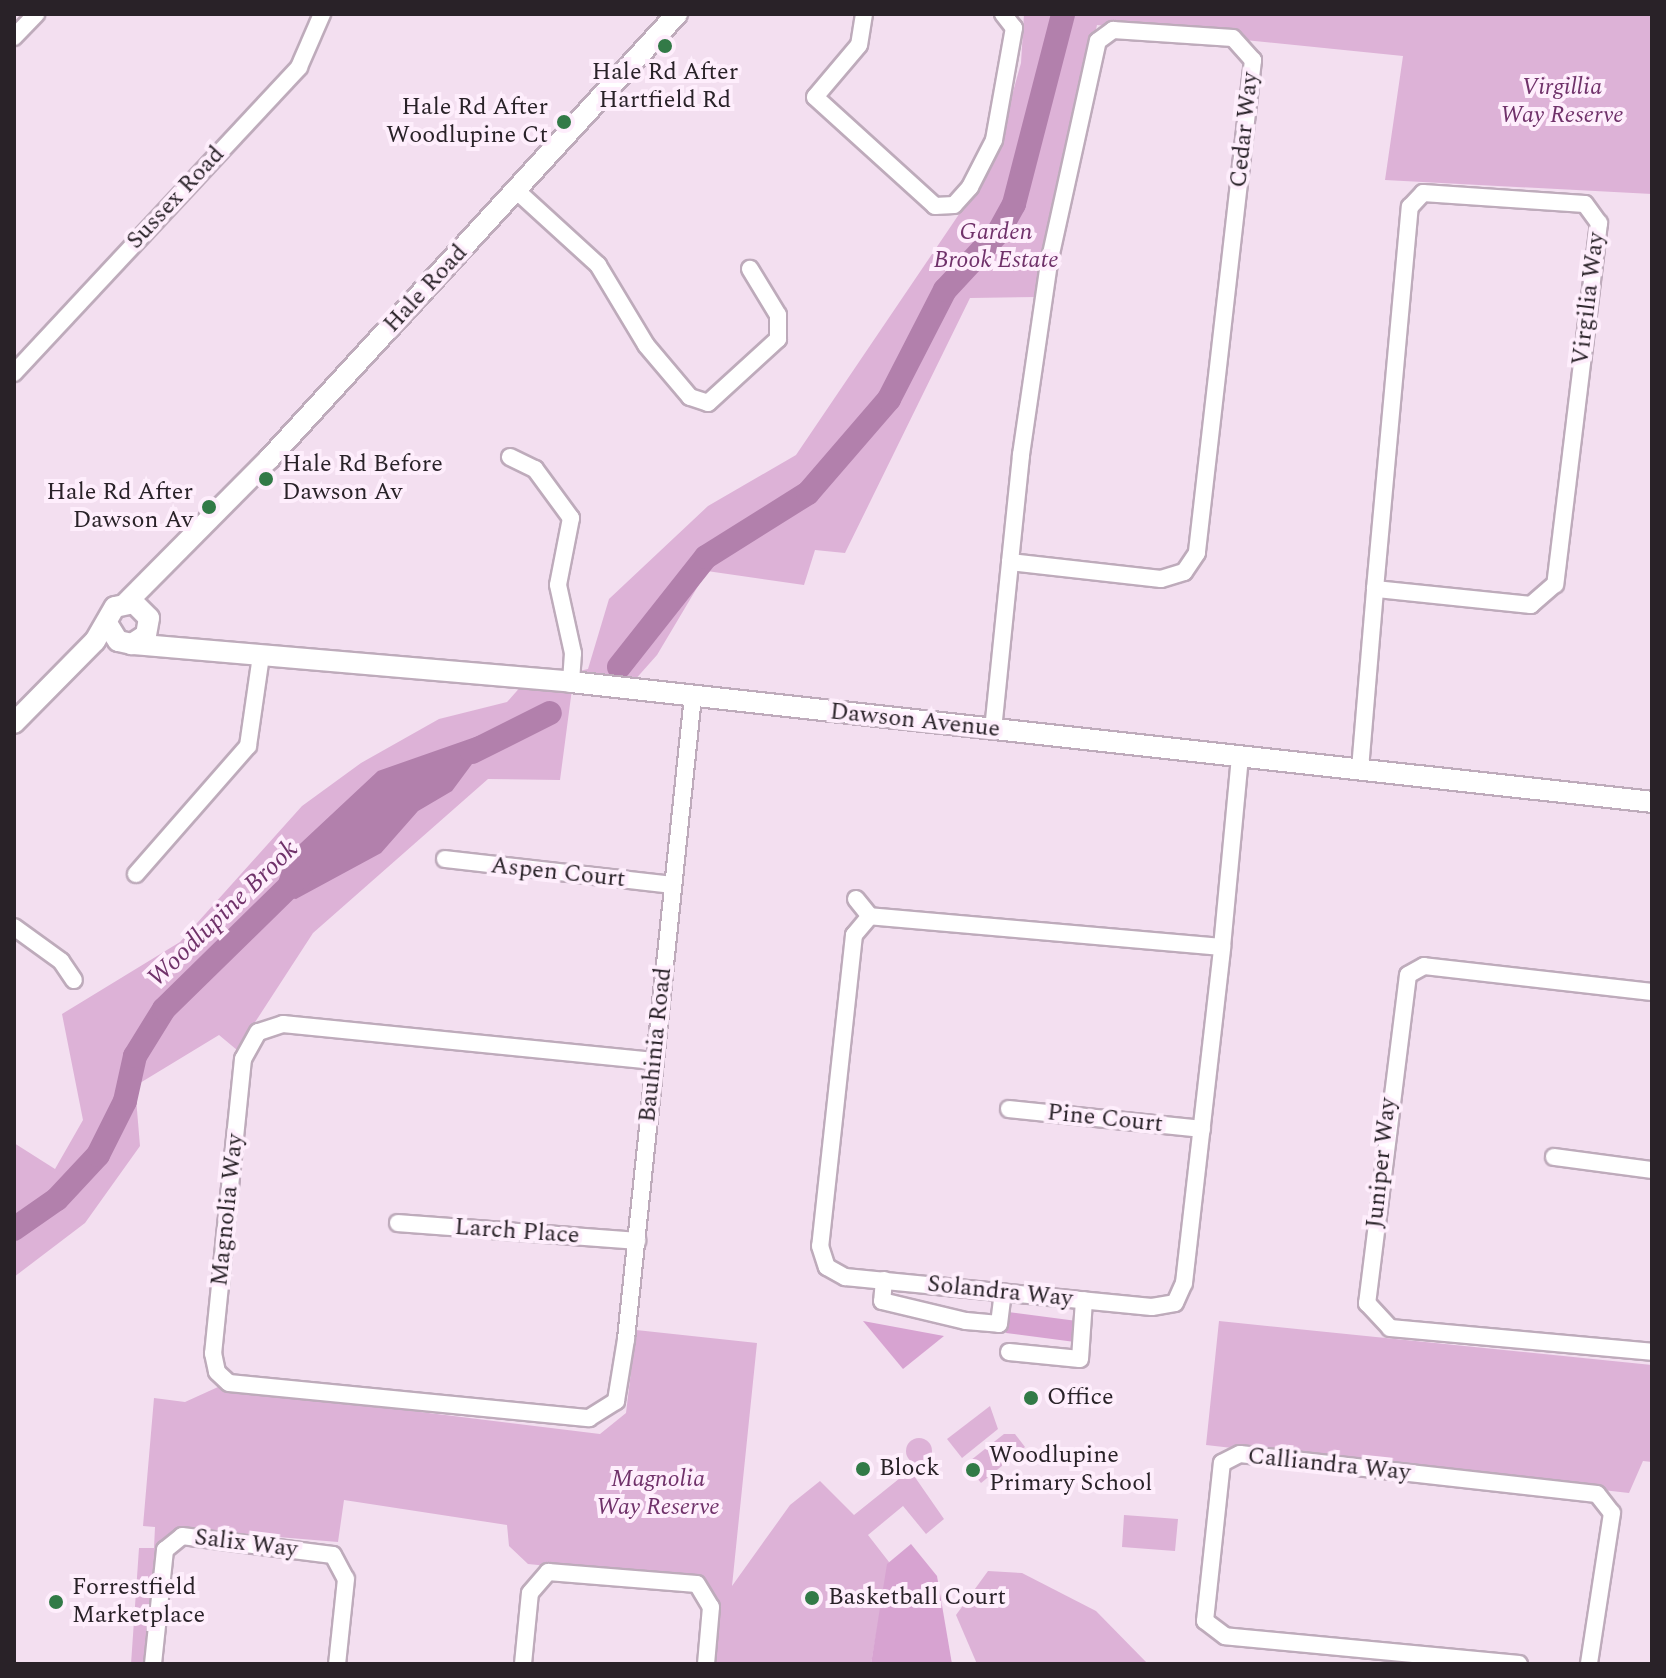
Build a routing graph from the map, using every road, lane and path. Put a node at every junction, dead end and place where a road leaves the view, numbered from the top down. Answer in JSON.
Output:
{"nodes":[{"id":1,"x":36,"y":14,"type":"edge"},
{"id":2,"x":322,"y":14,"type":"edge"},
{"id":3,"x":677,"y":14,"type":"edge"},
{"id":4,"x":864,"y":14,"type":"edge"},
{"id":5,"x":1003,"y":14,"type":"edge"},
{"id":6,"x":14,"y":37,"type":"edge"},
{"id":7,"x":517,"y":191,"type":"junction"},
{"id":8,"x":750,"y":269,"type":"dead end"},
{"id":9,"x":14,"y":373,"type":"edge"},
{"id":10,"x":510,"y":457,"type":"dead end"},
{"id":11,"x":172,"y":560,"type":"junction"},
{"id":12,"x":1010,"y":562,"type":"junction"},
{"id":13,"x":1375,"y":589,"type":"junction"},
{"id":14,"x":127,"y":602,"type":"junction"},
{"id":15,"x":148,"y":615,"type":"junction"},
{"id":16,"x":119,"y":637,"type":"junction"},
{"id":17,"x":177,"y":648,"type":"junction"},
{"id":18,"x":261,"y":656,"type":"junction"},
{"id":19,"x":571,"y":682,"type":"junction"},
{"id":20,"x":693,"y":696,"type":"junction"},
{"id":21,"x":14,"y":723,"type":"edge"},
{"id":22,"x":993,"y":730,"type":"junction"},
{"id":23,"x":14,"y":738,"type":"edge"},
{"id":24,"x":1240,"y":758,"type":"junction"},
{"id":25,"x":1360,"y":769,"type":"junction"},
{"id":26,"x":1652,"y":802,"type":"edge"},
{"id":27,"x":445,"y":859,"type":"dead end"},
{"id":28,"x":136,"y":874,"type":"dead end"},
{"id":29,"x":672,"y":885,"type":"junction"},
{"id":30,"x":856,"y":899,"type":"dead end"},
{"id":31,"x":870,"y":916,"type":"junction"},
{"id":32,"x":14,"y":927,"type":"edge"},
{"id":33,"x":1222,"y":947,"type":"junction"},
{"id":34,"x":74,"y":980,"type":"dead end"},
{"id":35,"x":1652,"y":992,"type":"edge"},
{"id":36,"x":654,"y":1061,"type":"junction"},
{"id":37,"x":1009,"y":1109,"type":"dead end"},
{"id":38,"x":1202,"y":1129,"type":"junction"},
{"id":39,"x":1554,"y":1157,"type":"dead end"},
{"id":40,"x":1652,"y":1170,"type":"edge"},
{"id":41,"x":398,"y":1223,"type":"dead end"},
{"id":42,"x":637,"y":1241,"type":"junction"},
{"id":43,"x":884,"y":1280,"type":"junction"},
{"id":44,"x":1003,"y":1292,"type":"junction"},
{"id":45,"x":1084,"y":1300,"type":"junction"},
{"id":46,"x":1009,"y":1352,"type":"dead end"},
{"id":47,"x":1652,"y":1352,"type":"edge"},
{"id":48,"x":620,"y":1394,"type":"joint"},
{"id":49,"x":153,"y":1664,"type":"edge"},
{"id":50,"x":337,"y":1664,"type":"edge"},
{"id":51,"x":523,"y":1664,"type":"edge"},
{"id":52,"x":706,"y":1664,"type":"edge"},
{"id":53,"x":1519,"y":1664,"type":"edge"},
{"id":54,"x":1589,"y":1664,"type":"edge"}],
"edges":[{"from":1,"to":6,"type":"street"},
{"from":2,"to":9,"type":"street","name":"Sussex Road"},
{"from":3,"to":7,"type":"main road","name":"Hale Road"},
{"from":4,"to":5,"type":"street"},
{"from":7,"to":8,"type":"street"},
{"from":7,"to":11,"type":"main road","name":"Hale Road"},
{"from":10,"to":19,"type":"street"},
{"from":11,"to":14,"type":"main road","name":"Hale Road"},
{"from":11,"to":15,"type":"main road","name":"Hale Road"},
{"from":12,"to":12,"type":"street","name":"Cedar Way"},
{"from":12,"to":22,"type":"street","name":"Cedar Way"},
{"from":13,"to":13,"type":"street","name":"Virgilia Way"},
{"from":13,"to":25,"type":"street","name":"Virgilia Way"},
{"from":14,"to":15,"type":"main road"},
{"from":14,"to":16,"type":"main road","name":"Hale Road"},
{"from":15,"to":16,"type":"main road","name":"Hale Road"},
{"from":15,"to":17,"type":"main road"},
{"from":16,"to":17,"type":"main road","name":"Dawson Avenue"},
{"from":16,"to":21,"type":"main road"},
{"from":16,"to":23,"type":"main road"},
{"from":17,"to":18,"type":"main road","name":"Dawson Avenue"},
{"from":18,"to":19,"type":"main road","name":"Dawson Avenue"},
{"from":18,"to":28,"type":"street"},
{"from":19,"to":20,"type":"main road","name":"Dawson Avenue"},
{"from":20,"to":22,"type":"main road","name":"Dawson Avenue"},
{"from":20,"to":29,"type":"street","name":"Bauhinia Road"},
{"from":22,"to":24,"type":"main road","name":"Dawson Avenue"},
{"from":24,"to":25,"type":"main road","name":"Dawson Avenue"},
{"from":24,"to":33,"type":"street","name":"Solandra Way"},
{"from":25,"to":26,"type":"main road","name":"Dawson Avenue"},
{"from":27,"to":29,"type":"street","name":"Aspen Court"},
{"from":29,"to":36,"type":"street","name":"Bauhinia Road"},
{"from":30,"to":31,"type":"street"},
{"from":31,"to":33,"type":"street"},
{"from":31,"to":43,"type":"street","name":"Solandra Way"},
{"from":32,"to":34,"type":"street"},
{"from":33,"to":38,"type":"street","name":"Solandra Way"},
{"from":35,"to":47,"type":"street","name":"Juniper Way"},
{"from":36,"to":42,"type":"street","name":"Bauhinia Road"},
{"from":36,"to":48,"type":"street","name":"Magnolia Way"},
{"from":37,"to":38,"type":"street","name":"Pine Court"},
{"from":38,"to":45,"type":"street","name":"Solandra Way"},
{"from":39,"to":40,"type":"street"},
{"from":41,"to":42,"type":"street","name":"Larch Place"},
{"from":42,"to":48,"type":"street","name":"Bauhinia Road"},
{"from":43,"to":44,"type":"street","name":"Solandra Way"},
{"from":43,"to":44,"type":"street"},
{"from":44,"to":45,"type":"street","name":"Solandra Way"},
{"from":45,"to":46,"type":"street"},
{"from":49,"to":50,"type":"street","name":"Salix Way"},
{"from":51,"to":52,"type":"street"},
{"from":53,"to":54,"type":"street","name":"Calliandra Way"}]}
